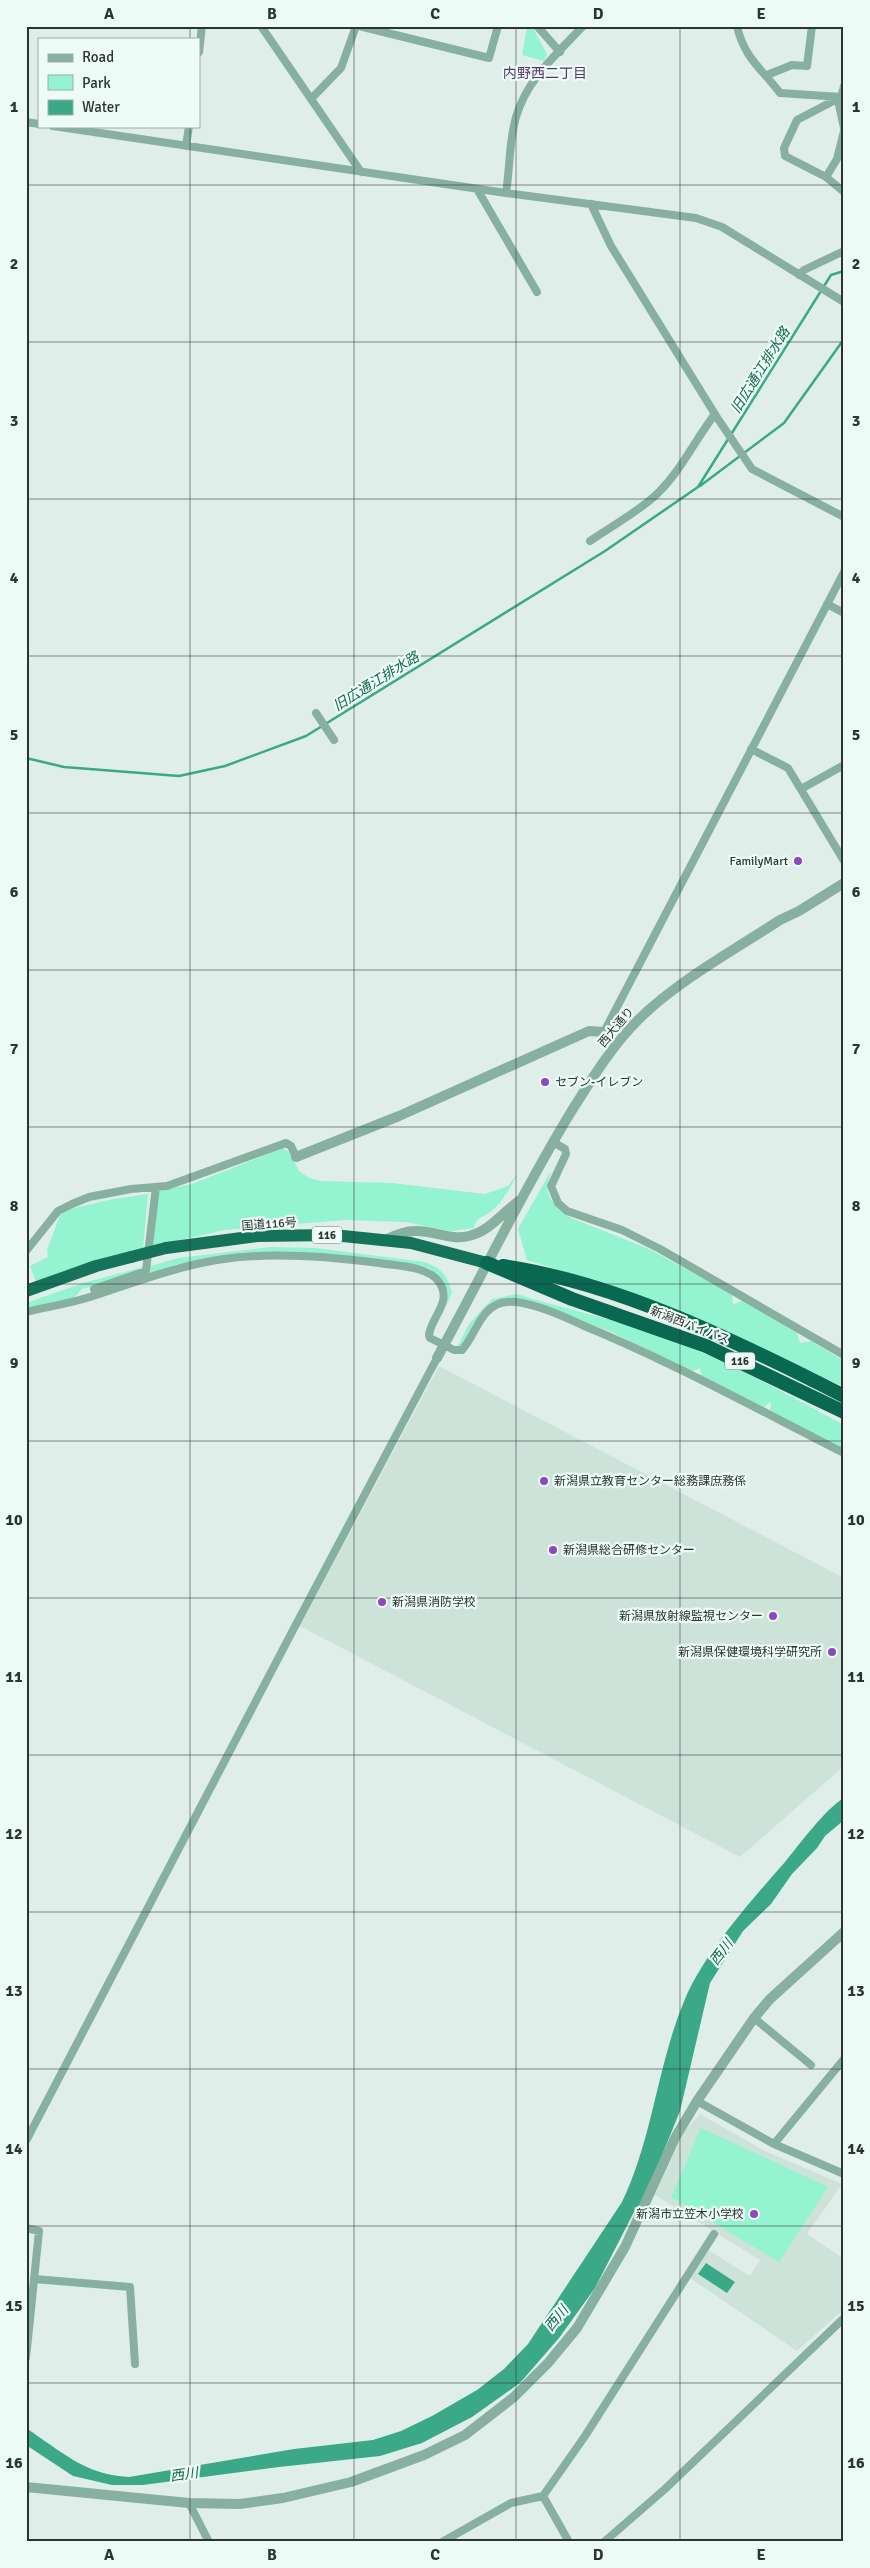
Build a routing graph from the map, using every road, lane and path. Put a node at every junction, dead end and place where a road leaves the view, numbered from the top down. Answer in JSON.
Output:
{"nodes":[{"id":1,"x":202,"y":26,"type":"edge"},
{"id":2,"x":262,"y":26,"type":"edge"},
{"id":3,"x":357,"y":26,"type":"edge"},
{"id":4,"x":498,"y":26,"type":"edge"},
{"id":5,"x":537,"y":26,"type":"edge"},
{"id":6,"x":583,"y":26,"type":"edge"},
{"id":7,"x":737,"y":26,"type":"edge"},
{"id":8,"x":812,"y":26,"type":"edge"},
{"id":9,"x":200,"y":43,"type":"edge"},
{"id":10,"x":560,"y":52,"type":"junction"},
{"id":11,"x":767,"y":75,"type":"junction"},
{"id":12,"x":844,"y":86,"type":"edge"},
{"id":13,"x":841,"y":97,"type":"junction"},
{"id":14,"x":311,"y":99,"type":"junction"},
{"id":15,"x":66,"y":128,"type":"edge"},
{"id":16,"x":189,"y":128,"type":"edge"},
{"id":17,"x":844,"y":130,"type":"edge"},
{"id":18,"x":186,"y":146,"type":"junction"},
{"id":19,"x":361,"y":172,"type":"junction"},
{"id":20,"x":826,"y":178,"type":"junction"},
{"id":21,"x":477,"y":189,"type":"junction"},
{"id":22,"x":844,"y":192,"type":"edge"},
{"id":23,"x":506,"y":193,"type":"junction"},
{"id":24,"x":591,"y":204,"type":"junction"},
{"id":25,"x":844,"y":251,"type":"edge"},
{"id":26,"x":799,"y":275,"type":"junction"},
{"id":27,"x":537,"y":292,"type":"dead end"},
{"id":28,"x":844,"y":302,"type":"edge"},
{"id":29,"x":716,"y":417,"type":"junction"},
{"id":30,"x":844,"y":516,"type":"edge"},
{"id":31,"x":590,"y":540,"type":"dead end"},
{"id":32,"x":844,"y":572,"type":"edge"},
{"id":33,"x":827,"y":604,"type":"junction"},
{"id":34,"x":844,"y":613,"type":"edge"},
{"id":35,"x":316,"y":713,"type":"dead end"},
{"id":36,"x":334,"y":740,"type":"dead end"},
{"id":37,"x":751,"y":749,"type":"junction"},
{"id":38,"x":844,"y":765,"type":"edge"},
{"id":39,"x":800,"y":789,"type":"junction"},
{"id":40,"x":844,"y":861,"type":"edge"},
{"id":41,"x":844,"y":883,"type":"edge"},
{"id":42,"x":604,"y":1032,"type":"junction"},
{"id":43,"x":615,"y":1047,"type":"junction"},
{"id":44,"x":553,"y":1142,"type":"junction"},
{"id":45,"x":296,"y":1157,"type":"joint"},
{"id":46,"x":156,"y":1188,"type":"junction"},
{"id":47,"x":522,"y":1198,"type":"junction"},
{"id":48,"x":386,"y":1240,"type":"junction"},
{"id":49,"x":26,"y":1251,"type":"edge"},
{"id":50,"x":487,"y":1263,"type":"junction"},
{"id":51,"x":26,"y":1291,"type":"edge"},
{"id":52,"x":96,"y":1295,"type":"junction"},
{"id":53,"x":26,"y":1312,"type":"edge"},
{"id":54,"x":444,"y":1346,"type":"junction"},
{"id":55,"x":844,"y":1355,"type":"edge"},
{"id":56,"x":437,"y":1358,"type":"joint"},
{"id":57,"x":844,"y":1396,"type":"edge"},
{"id":58,"x":844,"y":1412,"type":"edge"},
{"id":59,"x":844,"y":1453,"type":"edge"},
{"id":60,"x":844,"y":1932,"type":"edge"},
{"id":61,"x":754,"y":2018,"type":"junction"},
{"id":62,"x":844,"y":2059,"type":"edge"},
{"id":63,"x":811,"y":2065,"type":"dead end"},
{"id":64,"x":697,"y":2101,"type":"junction"},
{"id":65,"x":26,"y":2141,"type":"edge"},
{"id":66,"x":774,"y":2144,"type":"junction"},
{"id":67,"x":844,"y":2174,"type":"edge"},
{"id":68,"x":26,"y":2228,"type":"edge"},
{"id":69,"x":714,"y":2234,"type":"dead end"},
{"id":70,"x":34,"y":2279,"type":"junction"},
{"id":71,"x":844,"y":2318,"type":"edge"},
{"id":72,"x":26,"y":2358,"type":"edge"},
{"id":73,"x":135,"y":2364,"type":"dead end"},
{"id":74,"x":26,"y":2487,"type":"edge"},
{"id":75,"x":543,"y":2496,"type":"junction"},
{"id":76,"x":189,"y":2504,"type":"junction"},
{"id":77,"x":209,"y":2542,"type":"edge"},
{"id":78,"x":442,"y":2542,"type":"edge"},
{"id":79,"x":569,"y":2542,"type":"edge"},
{"id":80,"x":604,"y":2542,"type":"edge"}],
"edges":[{"from":1,"to":9,"type":"street"},
{"from":2,"to":14,"type":"street"},
{"from":3,"to":4,"type":"street"},
{"from":3,"to":14,"type":"street"},
{"from":5,"to":10,"type":"street"},
{"from":6,"to":10,"type":"street"},
{"from":7,"to":11,"type":"street"},
{"from":8,"to":11,"type":"street"},
{"from":10,"to":23,"type":"street"},
{"from":11,"to":13,"type":"street"},
{"from":12,"to":13,"type":"street"},
{"from":13,"to":17,"type":"street"},
{"from":13,"to":20,"type":"street"},
{"from":14,"to":19,"type":"street"},
{"from":15,"to":18,"type":"street"},
{"from":16,"to":18,"type":"street"},
{"from":17,"to":20,"type":"street"},
{"from":18,"to":19,"type":"street"},
{"from":19,"to":21,"type":"street"},
{"from":20,"to":22,"type":"street"},
{"from":21,"to":23,"type":"street"},
{"from":21,"to":27,"type":"street"},
{"from":23,"to":24,"type":"street"},
{"from":24,"to":26,"type":"street"},
{"from":24,"to":29,"type":"street"},
{"from":25,"to":26,"type":"street"},
{"from":26,"to":28,"type":"street"},
{"from":29,"to":30,"type":"street"},
{"from":29,"to":31,"type":"street"},
{"from":32,"to":33,"type":"street"},
{"from":33,"to":34,"type":"street"},
{"from":33,"to":37,"type":"street"},
{"from":35,"to":36,"type":"street"},
{"from":37,"to":39,"type":"street"},
{"from":37,"to":42,"type":"street"},
{"from":38,"to":39,"type":"street"},
{"from":39,"to":40,"type":"street"},
{"from":41,"to":43,"type":"street","name":"西大通り"},
{"from":42,"to":43,"type":"street"},
{"from":42,"to":45,"type":"street"},
{"from":43,"to":44,"type":"street","name":"西大通り"},
{"from":44,"to":47,"type":"street","name":"西大通り"},
{"from":44,"to":55,"type":"street"},
{"from":45,"to":46,"type":"street"},
{"from":46,"to":49,"type":"street"},
{"from":46,"to":52,"type":"street"},
{"from":47,"to":48,"type":"street"},
{"from":47,"to":50,"type":"street","name":"西大通り"},
{"from":48,"to":50,"type":"highway","name":"国道116号","number":"116"},
{"from":48,"to":51,"type":"highway","name":"国道116号","number":"116","bridge":true},
{"from":50,"to":54,"type":"street","name":"西大通り"},
{"from":50,"to":57,"type":"highway","name":"新潟西バイパス","number":"116"},
{"from":50,"to":58,"type":"highway","name":"新潟西バイパス","number":"116"},
{"from":52,"to":53,"type":"street"},
{"from":52,"to":54,"type":"street"},
{"from":54,"to":56,"type":"street","name":"西大通り"},
{"from":54,"to":59,"type":"street"},
{"from":56,"to":65,"type":"street"},
{"from":60,"to":61,"type":"street"},
{"from":61,"to":63,"type":"street"},
{"from":61,"to":64,"type":"street"},
{"from":62,"to":66,"type":"street"},
{"from":64,"to":66,"type":"street"},
{"from":64,"to":76,"type":"street"},
{"from":66,"to":67,"type":"street"},
{"from":68,"to":70,"type":"street"},
{"from":69,"to":75,"type":"street"},
{"from":70,"to":72,"type":"street"},
{"from":70,"to":73,"type":"street"},
{"from":71,"to":80,"type":"street"},
{"from":74,"to":76,"type":"street"},
{"from":75,"to":78,"type":"street"},
{"from":75,"to":79,"type":"street"},
{"from":76,"to":77,"type":"street"}]}
